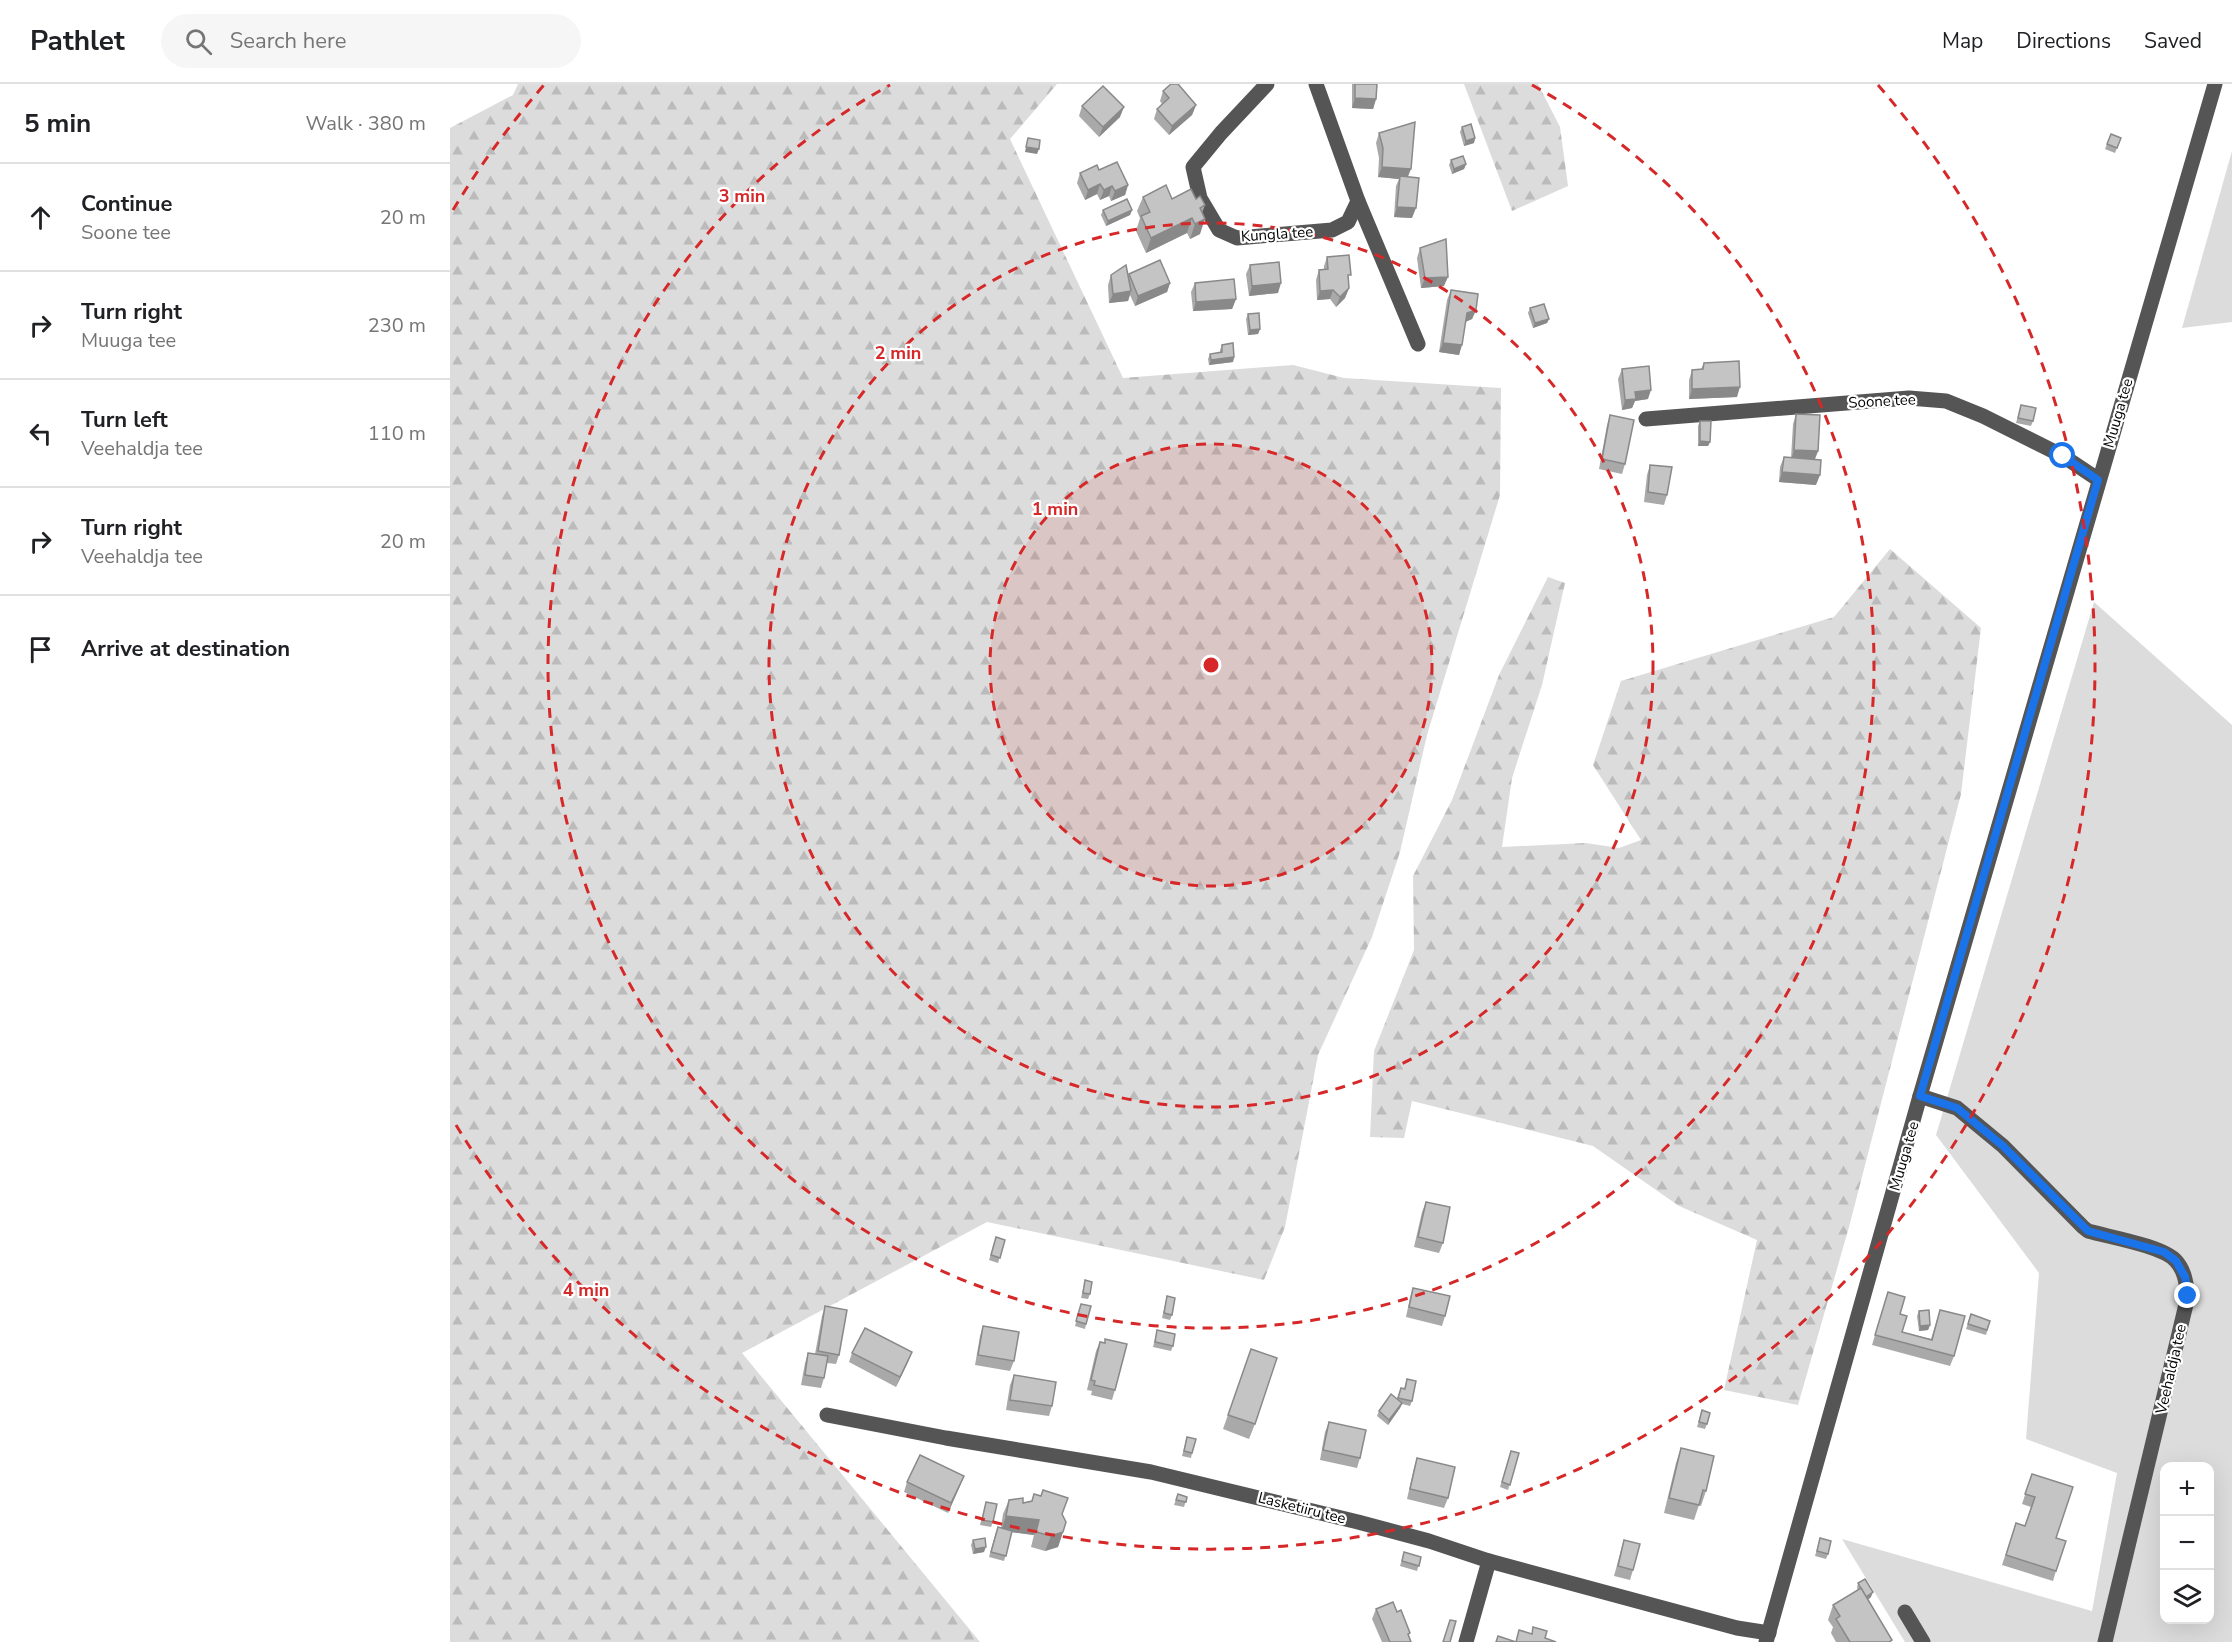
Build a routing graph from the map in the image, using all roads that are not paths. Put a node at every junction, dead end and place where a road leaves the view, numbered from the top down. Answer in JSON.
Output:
{"nodes":[{"id":1,"x":1267,"y":84,"type":"edge"},
{"id":2,"x":1316,"y":84,"type":"edge"},
{"id":3,"x":2215,"y":84,"type":"edge"},
{"id":4,"x":1358,"y":201,"type":"junction"},
{"id":5,"x":1418,"y":344,"type":"dead end"},
{"id":6,"x":1646,"y":419,"type":"dead end"},
{"id":7,"x":2098,"y":480,"type":"junction"},
{"id":8,"x":1920,"y":1096,"type":"junction"},
{"id":9,"x":827,"y":1415,"type":"dead end"},
{"id":10,"x":1490,"y":1561,"type":"junction"},
{"id":11,"x":1905,"y":1612,"type":"dead end"},
{"id":12,"x":1770,"y":1639,"type":"edge"},
{"id":13,"x":1466,"y":1642,"type":"edge"},
{"id":14,"x":1923,"y":1642,"type":"edge"},
{"id":15,"x":2105,"y":1642,"type":"edge"}],
"edges":[{"from":1,"to":4,"type":"street","name":"Kungla tee"},
{"from":2,"to":4,"type":"street"},
{"from":3,"to":7,"type":"street","name":"Muuga tee"},
{"from":4,"to":5,"type":"street"},
{"from":6,"to":7,"type":"street","name":"Soone tee"},
{"from":7,"to":8,"type":"street","name":"Muuga tee"},
{"from":8,"to":12,"type":"street","name":"Muuga tee"},
{"from":8,"to":15,"type":"street","name":"Veehaldja tee"},
{"from":9,"to":10,"type":"street","name":"Lasketiiru tee"},
{"from":10,"to":12,"type":"street","name":"Lasketiiru tee"},
{"from":10,"to":13,"type":"street"},
{"from":11,"to":14,"type":"street"}]}
